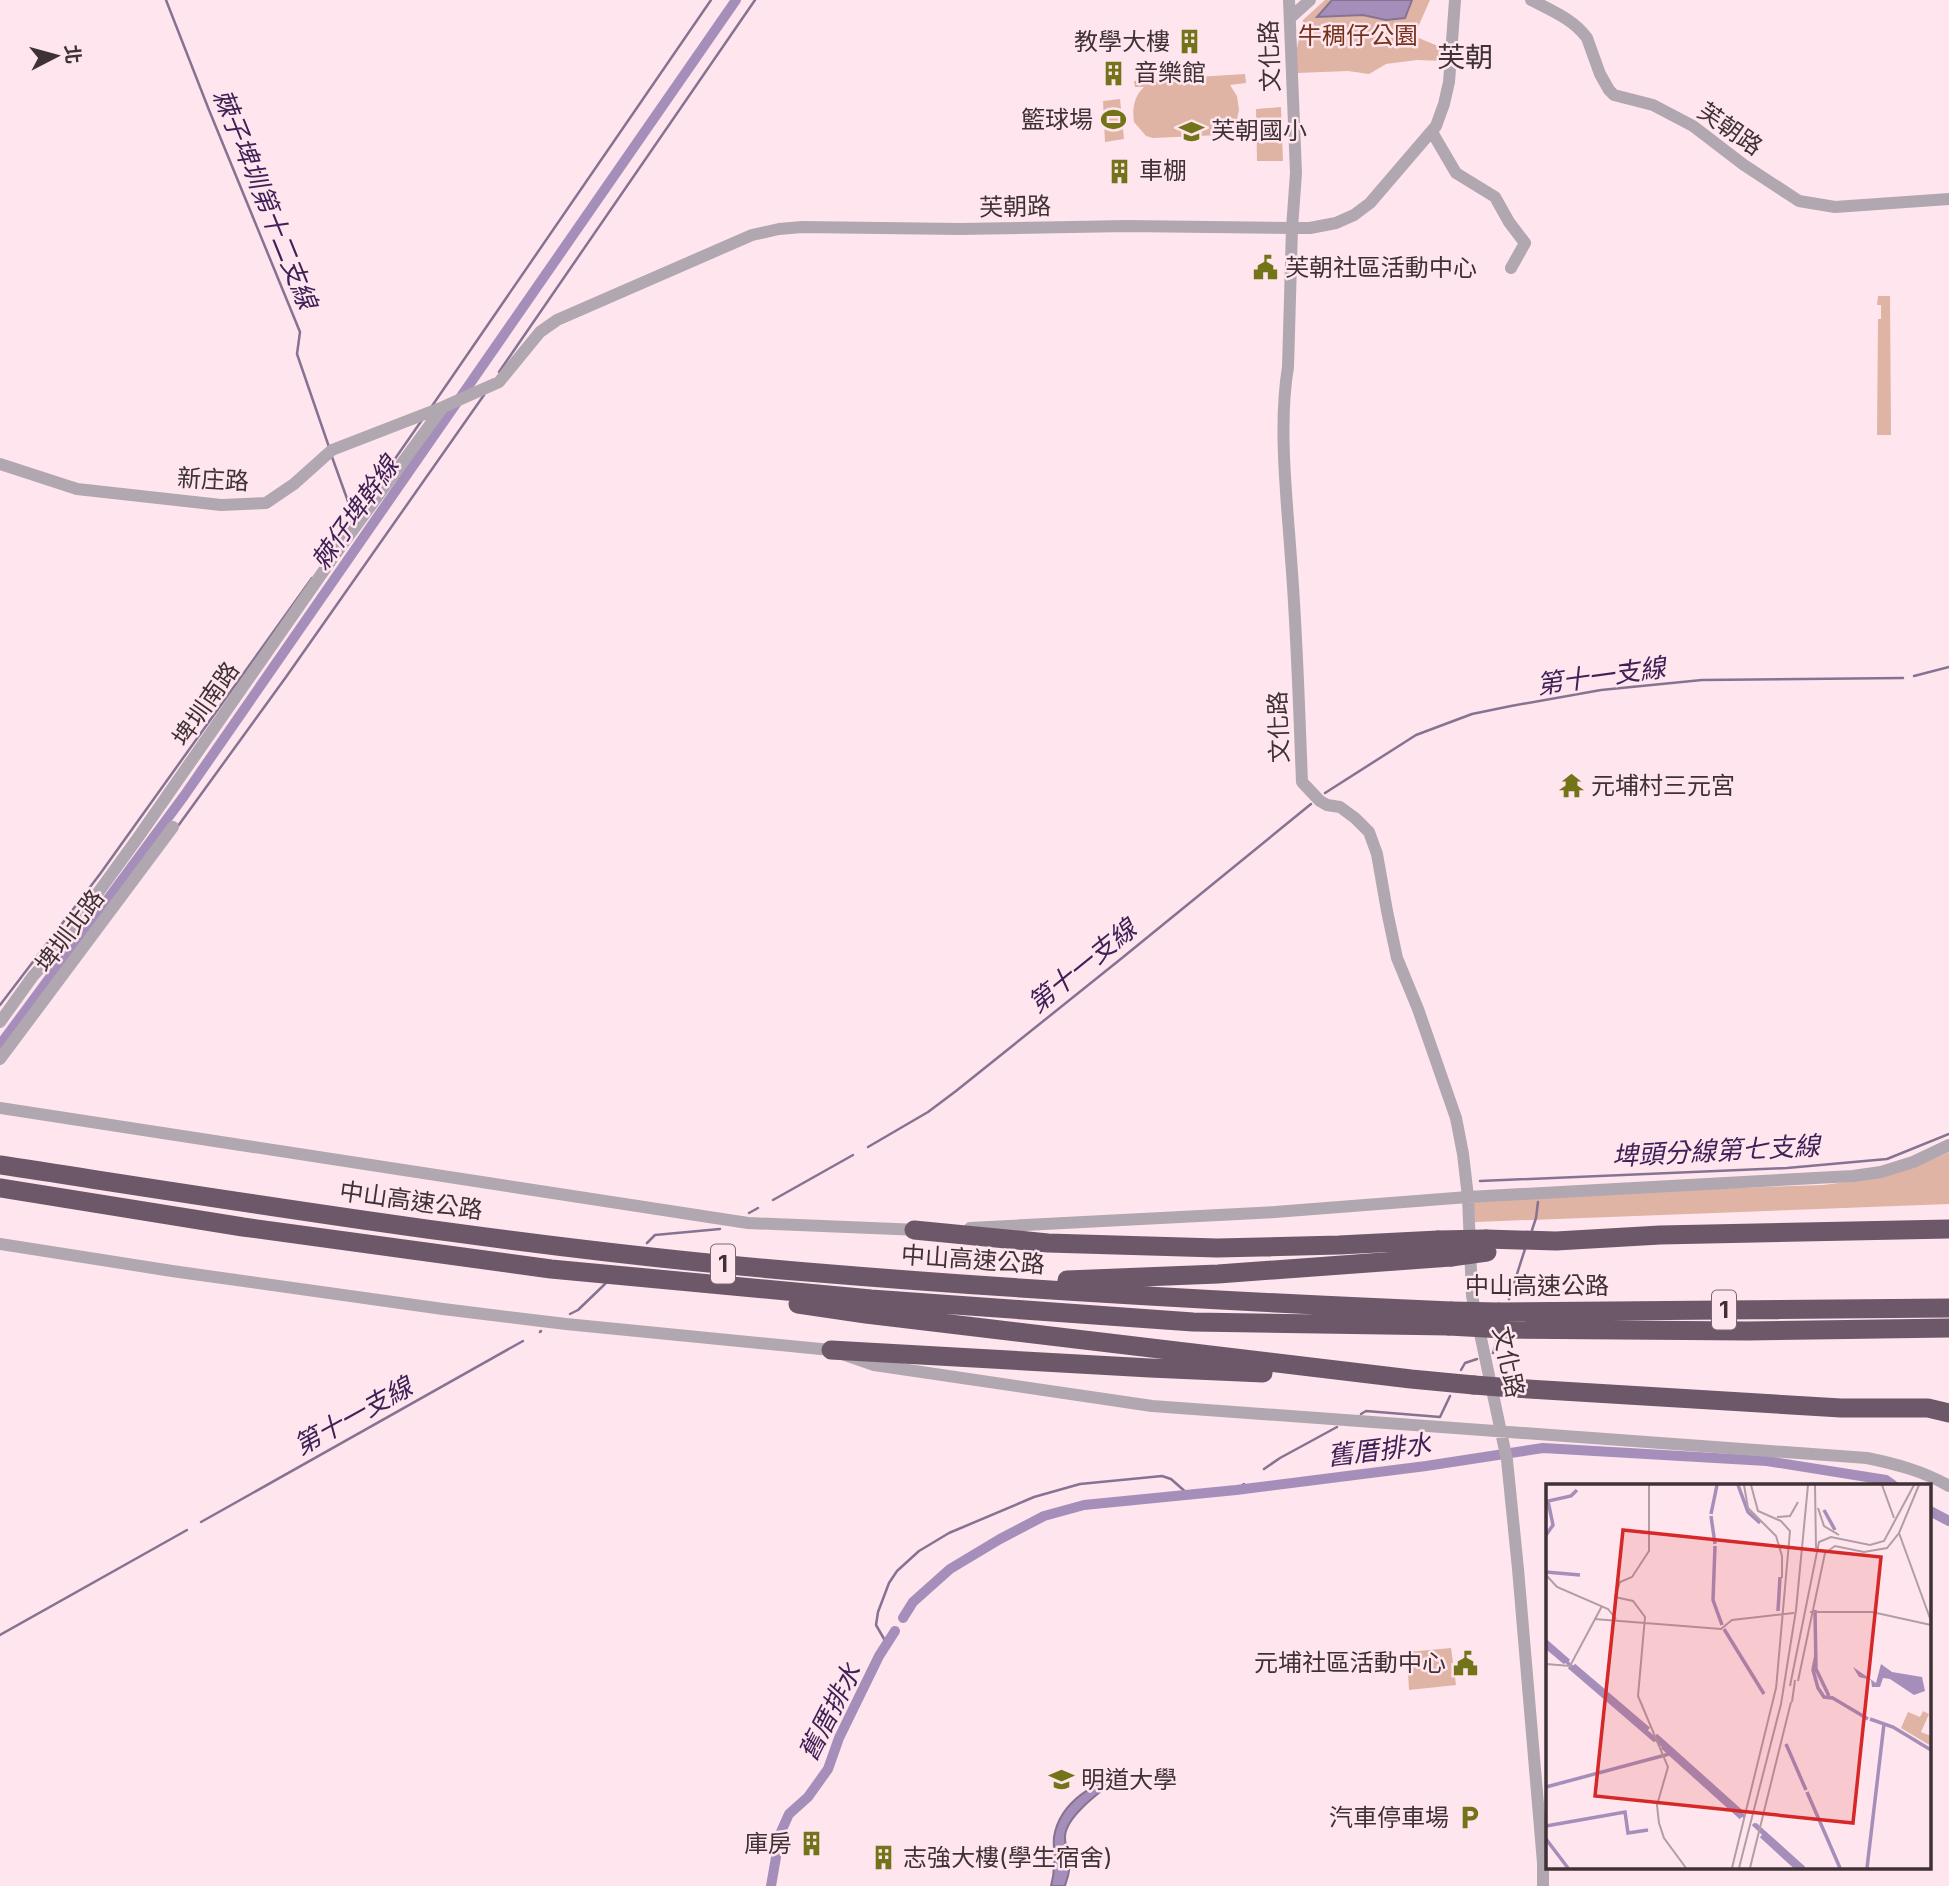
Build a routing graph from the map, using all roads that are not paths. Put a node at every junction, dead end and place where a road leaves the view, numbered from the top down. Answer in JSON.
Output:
{"nodes":[{"id":1,"x":1289,"y":0,"type":"edge"},
{"id":2,"x":1310,"y":0,"type":"edge"},
{"id":3,"x":1455,"y":0,"type":"edge"},
{"id":4,"x":1531,"y":0,"type":"edge"},
{"id":5,"x":1290,"y":18,"type":"junction"},
{"id":6,"x":1432,"y":132,"type":"junction"},
{"id":7,"x":1949,"y":199,"type":"edge"},
{"id":8,"x":1292,"y":228,"type":"junction"},
{"id":9,"x":1511,"y":268,"type":"dead end"},
{"id":10,"x":443,"y":407,"type":"junction"},
{"id":11,"x":0,"y":464,"type":"edge"},
{"id":12,"x":173,"y":827,"type":"dead end"},
{"id":13,"x":0,"y":1023,"type":"edge"},
{"id":14,"x":0,"y":1059,"type":"edge"},
{"id":15,"x":0,"y":1108,"type":"edge"},
{"id":16,"x":1949,"y":1145,"type":"edge"},
{"id":17,"x":0,"y":1165,"type":"edge"},
{"id":18,"x":0,"y":1188,"type":"edge"},
{"id":19,"x":1468,"y":1197,"type":"junction"},
{"id":20,"x":1949,"y":1229,"type":"edge"},
{"id":21,"x":914,"y":1230,"type":"junction"},
{"id":22,"x":0,"y":1244,"type":"edge"},
{"id":23,"x":1487,"y":1246,"type":"junction"},
{"id":24,"x":551,"y":1269,"type":"junction"},
{"id":25,"x":805,"y":1272,"type":"junction"},
{"id":26,"x":1949,"y":1308,"type":"edge"},
{"id":27,"x":1450,"y":1319,"type":"junction"},
{"id":28,"x":1501,"y":1321,"type":"junction"},
{"id":29,"x":1949,"y":1328,"type":"edge"},
{"id":30,"x":831,"y":1350,"type":"junction"},
{"id":31,"x":1411,"y":1379,"type":"junction"},
{"id":32,"x":1949,"y":1411,"type":"edge"},
{"id":33,"x":1502,"y":1436,"type":"junction"},
{"id":34,"x":1949,"y":1486,"type":"edge"},
{"id":35,"x":1543,"y":1886,"type":"edge"}],
"edges":[{"from":1,"to":5,"type":"street","name":"文化路"},
{"from":2,"to":5,"type":"street"},
{"from":3,"to":6,"type":"street","name":"芙朝路"},
{"from":4,"to":7,"type":"street","name":"芙朝路"},
{"from":5,"to":8,"type":"street","name":"文化路"},
{"from":6,"to":8,"type":"street","name":"芙朝路"},
{"from":6,"to":9,"type":"street"},
{"from":8,"to":10,"type":"street","name":"芙朝路"},
{"from":8,"to":19,"type":"street","name":"文化路"},
{"from":10,"to":11,"type":"street","name":"新庄路"},
{"from":10,"to":13,"type":"street","name":"埤圳南路"},
{"from":12,"to":14,"type":"street","name":"埤圳北路"},
{"from":15,"to":21,"type":"street"},
{"from":16,"to":19,"type":"street"},
{"from":17,"to":25,"type":"highway","name":"中山高速公路","number":"1"},
{"from":18,"to":24,"type":"highway","name":"中山高速公路","number":"1"},
{"from":19,"to":21,"type":"street"},
{"from":19,"to":33,"type":"street","name":"文化路"},
{"from":20,"to":23,"type":"highway"},
{"from":21,"to":23,"type":"highway","bridge":true},
{"from":22,"to":30,"type":"street"},
{"from":23,"to":25,"type":"highway","bridge":true},
{"from":24,"to":27,"type":"highway","name":"中山高速公路","number":"1"},
{"from":24,"to":31,"type":"highway"},
{"from":25,"to":27,"type":"highway","name":"中山高速公路","number":"1"},
{"from":26,"to":28,"type":"highway","name":"中山高速公路","number":"1"},
{"from":27,"to":28,"type":"highway","name":"中山高速公路","number":"1","bridge":true},
{"from":28,"to":29,"type":"highway","name":"中山高速公路","number":"1"},
{"from":30,"to":31,"type":"highway"},
{"from":30,"to":33,"type":"street"},
{"from":31,"to":32,"type":"highway","bridge":true},
{"from":33,"to":34,"type":"street"},
{"from":33,"to":35,"type":"street","name":"文化路"}]}
